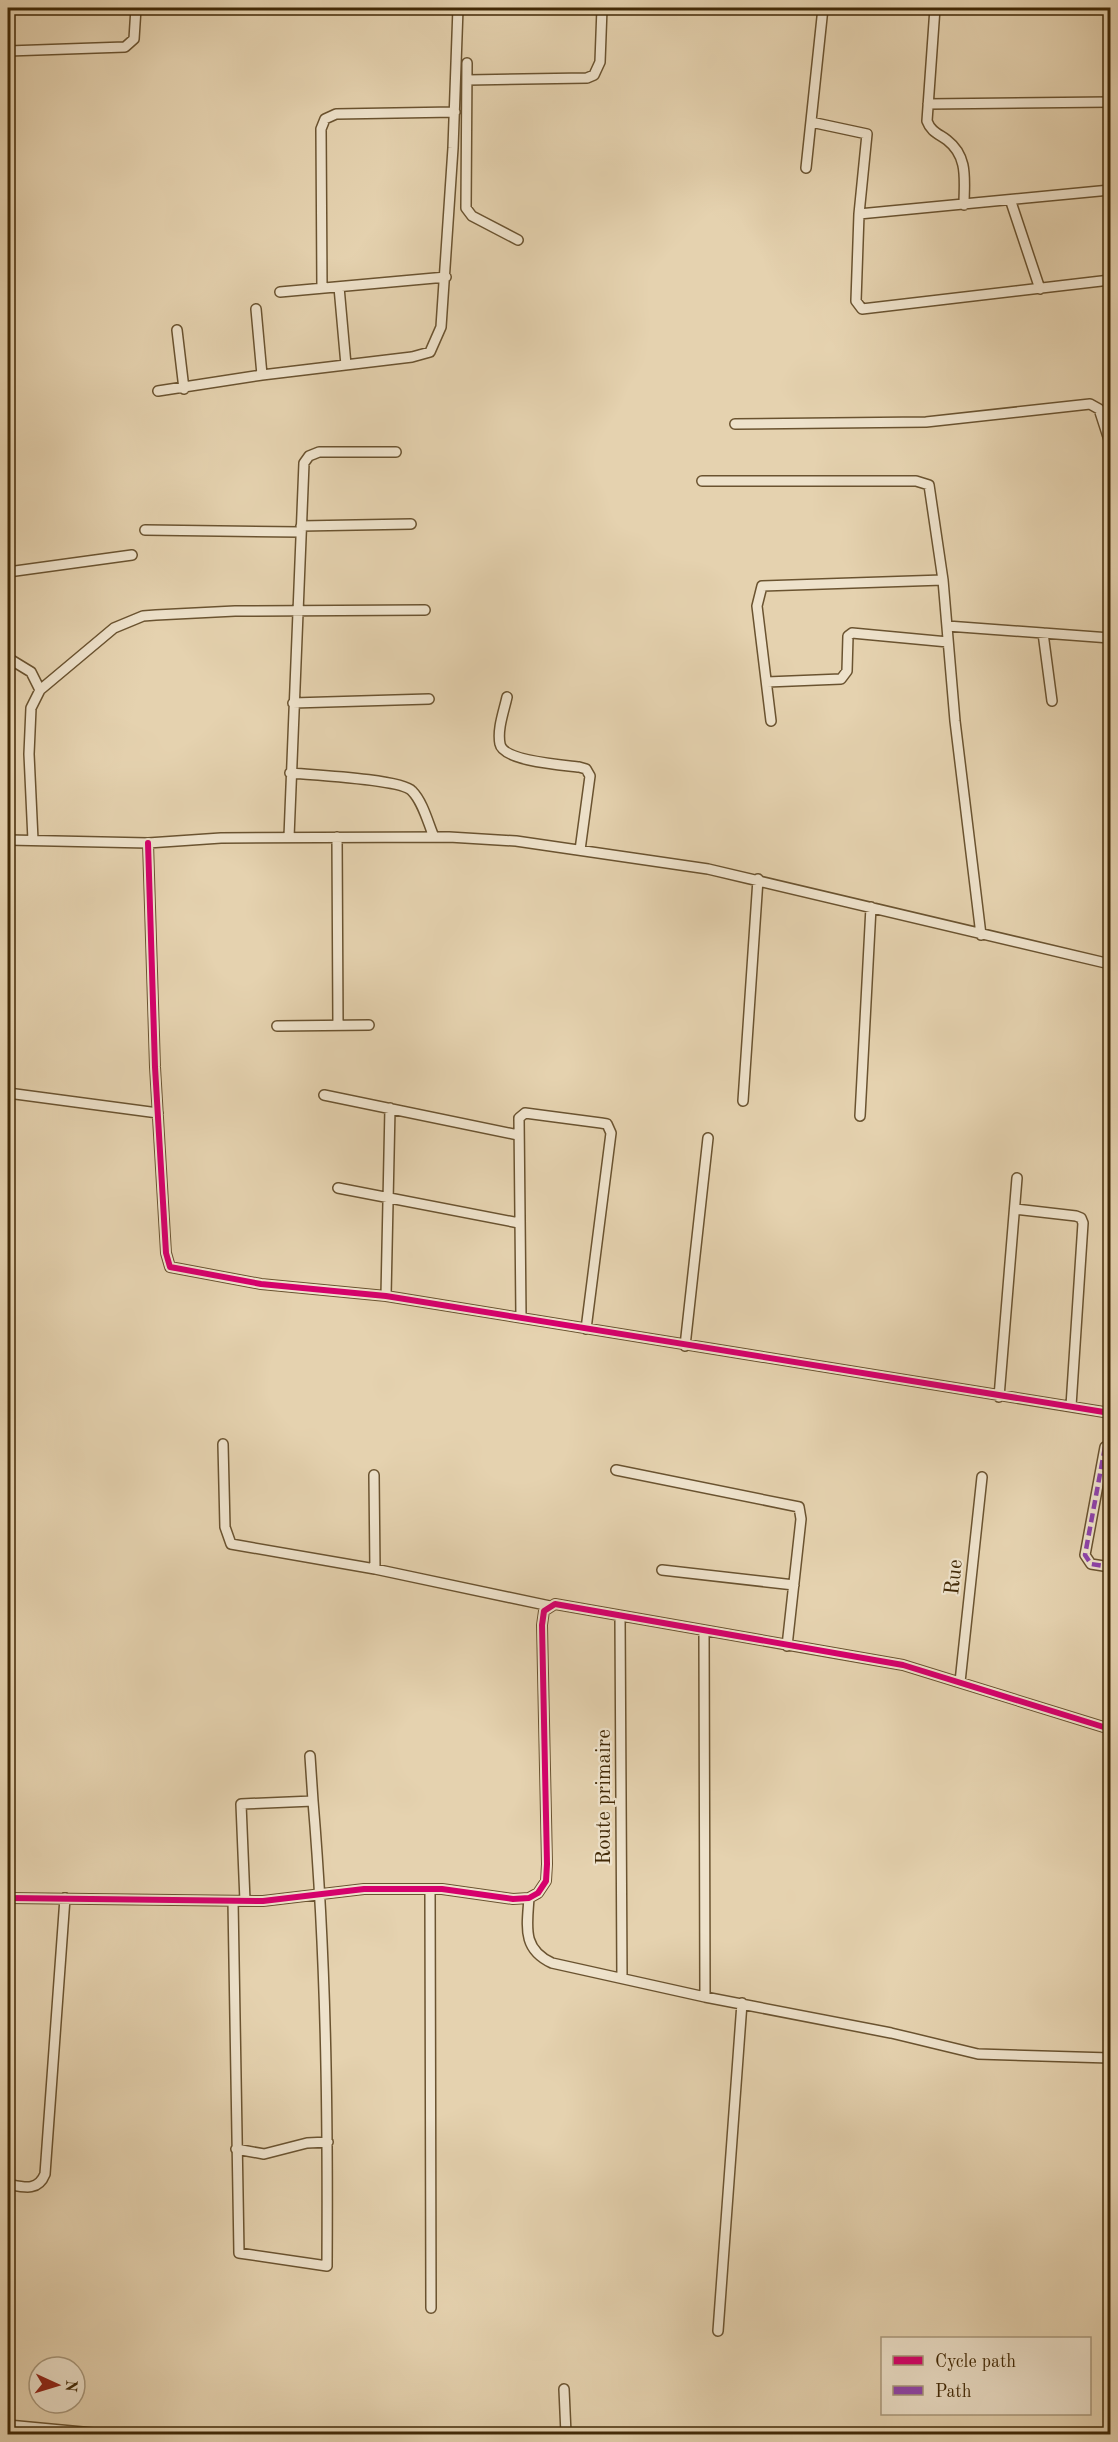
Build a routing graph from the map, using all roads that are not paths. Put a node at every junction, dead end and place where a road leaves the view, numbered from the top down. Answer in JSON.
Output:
{"nodes":[{"id":1,"x":136,"y":8,"type":"edge"},
{"id":2,"x":458,"y":8,"type":"edge"},
{"id":3,"x":602,"y":8,"type":"edge"},
{"id":4,"x":823,"y":8,"type":"edge"},
{"id":5,"x":935,"y":8,"type":"edge"},
{"id":6,"x":8,"y":51,"type":"edge"},
{"id":7,"x":467,"y":63,"type":"dead end"},
{"id":8,"x":468,"y":80,"type":"junction"},
{"id":9,"x":1110,"y":102,"type":"edge"},
{"id":10,"x":928,"y":104,"type":"junction"},
{"id":11,"x":455,"y":112,"type":"junction"},
{"id":12,"x":811,"y":122,"type":"junction"},
{"id":13,"x":806,"y":168,"type":"dead end"},
{"id":14,"x":1110,"y":190,"type":"edge"},
{"id":15,"x":1011,"y":201,"type":"junction"},
{"id":16,"x":964,"y":205,"type":"junction"},
{"id":17,"x":859,"y":214,"type":"junction"},
{"id":18,"x":518,"y":240,"type":"dead end"},
{"id":19,"x":446,"y":277,"type":"junction"},
{"id":20,"x":1110,"y":280,"type":"edge"},
{"id":21,"x":339,"y":287,"type":"junction"},
{"id":22,"x":322,"y":288,"type":"junction"},
{"id":23,"x":1040,"y":289,"type":"junction"},
{"id":24,"x":280,"y":292,"type":"dead end"},
{"id":25,"x":256,"y":309,"type":"dead end"},
{"id":26,"x":177,"y":330,"type":"dead end"},
{"id":27,"x":346,"y":365,"type":"junction"},
{"id":28,"x":262,"y":375,"type":"junction"},
{"id":29,"x":184,"y":389,"type":"junction"},
{"id":30,"x":158,"y":391,"type":"dead end"},
{"id":31,"x":735,"y":424,"type":"dead end"},
{"id":32,"x":1110,"y":443,"type":"edge"},
{"id":33,"x":396,"y":453,"type":"dead end"},
{"id":34,"x":702,"y":481,"type":"dead end"},
{"id":35,"x":411,"y":524,"type":"dead end"},
{"id":36,"x":301,"y":529,"type":"junction"},
{"id":37,"x":145,"y":530,"type":"dead end"},
{"id":38,"x":132,"y":555,"type":"dead end"},
{"id":39,"x":8,"y":572,"type":"edge"},
{"id":40,"x":944,"y":580,"type":"junction"},
{"id":41,"x":425,"y":610,"type":"dead end"},
{"id":42,"x":297,"y":611,"type":"junction"},
{"id":43,"x":947,"y":626,"type":"junction"},
{"id":44,"x":1043,"y":633,"type":"junction"},
{"id":45,"x":1110,"y":638,"type":"edge"},
{"id":46,"x":948,"y":642,"type":"junction"},
{"id":47,"x":8,"y":658,"type":"edge"},
{"id":48,"x":767,"y":682,"type":"junction"},
{"id":49,"x":40,"y":690,"type":"junction"},
{"id":50,"x":507,"y":697,"type":"dead end"},
{"id":51,"x":429,"y":699,"type":"dead end"},
{"id":52,"x":1052,"y":701,"type":"dead end"},
{"id":53,"x":293,"y":703,"type":"junction"},
{"id":54,"x":771,"y":721,"type":"dead end"},
{"id":55,"x":290,"y":773,"type":"junction"},
{"id":56,"x":289,"y":837,"type":"junction"},
{"id":57,"x":337,"y":837,"type":"junction"},
{"id":58,"x":434,"y":837,"type":"junction"},
{"id":59,"x":8,"y":840,"type":"edge"},
{"id":60,"x":33,"y":840,"type":"junction"},
{"id":61,"x":148,"y":843,"type":"junction"},
{"id":62,"x":580,"y":850,"type":"junction"},
{"id":63,"x":758,"y":879,"type":"junction"},
{"id":64,"x":871,"y":907,"type":"junction"},
{"id":65,"x":981,"y":936,"type":"junction"},
{"id":66,"x":1110,"y":964,"type":"edge"},
{"id":67,"x":338,"y":1025,"type":"junction"},
{"id":68,"x":369,"y":1025,"type":"dead end"},
{"id":69,"x":278,"y":1026,"type":"dead end"},
{"id":70,"x":8,"y":1093,"type":"edge"},
{"id":71,"x":324,"y":1095,"type":"dead end"},
{"id":72,"x":743,"y":1101,"type":"dead end"},
{"id":73,"x":390,"y":1108,"type":"junction"},
{"id":74,"x":158,"y":1113,"type":"junction"},
{"id":75,"x":860,"y":1116,"type":"dead end"},
{"id":76,"x":518,"y":1135,"type":"junction"},
{"id":77,"x":708,"y":1138,"type":"dead end"},
{"id":78,"x":1017,"y":1178,"type":"dead end"},
{"id":79,"x":339,"y":1188,"type":"dead end"},
{"id":80,"x":388,"y":1197,"type":"junction"},
{"id":81,"x":1015,"y":1209,"type":"junction"},
{"id":82,"x":519,"y":1223,"type":"junction"},
{"id":83,"x":386,"y":1296,"type":"junction"},
{"id":84,"x":520,"y":1317,"type":"junction"},
{"id":85,"x":586,"y":1329,"type":"junction"},
{"id":86,"x":685,"y":1346,"type":"junction"},
{"id":87,"x":999,"y":1397,"type":"junction"},
{"id":88,"x":1071,"y":1406,"type":"junction"},
{"id":89,"x":1110,"y":1413,"type":"edge"},
{"id":90,"x":223,"y":1444,"type":"dead end"},
{"id":91,"x":1105,"y":1447,"type":"dead end"},
{"id":92,"x":616,"y":1470,"type":"dead end"},
{"id":93,"x":374,"y":1475,"type":"dead end"},
{"id":94,"x":982,"y":1477,"type":"dead end"},
{"id":95,"x":1110,"y":1568,"type":"edge"},
{"id":96,"x":375,"y":1569,"type":"junction"},
{"id":97,"x":663,"y":1570,"type":"dead end"},
{"id":98,"x":794,"y":1585,"type":"junction"},
{"id":99,"x":550,"y":1606,"type":"junction"},
{"id":100,"x":620,"y":1616,"type":"junction"},
{"id":101,"x":704,"y":1631,"type":"junction"},
{"id":102,"x":787,"y":1646,"type":"junction"},
{"id":103,"x":960,"y":1682,"type":"junction"},
{"id":104,"x":1110,"y":1729,"type":"edge"},
{"id":105,"x":310,"y":1756,"type":"dead end"},
{"id":106,"x":314,"y":1801,"type":"junction"},
{"id":107,"x":430,"y":1889,"type":"junction"},
{"id":108,"x":321,"y":1894,"type":"junction"},
{"id":109,"x":8,"y":1898,"type":"edge"},
{"id":110,"x":65,"y":1898,"type":"junction"},
{"id":111,"x":529,"y":1898,"type":"junction"},
{"id":112,"x":233,"y":1901,"type":"junction"},
{"id":113,"x":245,"y":1901,"type":"junction"},
{"id":114,"x":622,"y":1978,"type":"junction"},
{"id":115,"x":705,"y":1997,"type":"junction"},
{"id":116,"x":742,"y":2003,"type":"junction"},
{"id":117,"x":1110,"y":2058,"type":"edge"},
{"id":118,"x":327,"y":2142,"type":"junction"},
{"id":119,"x":236,"y":2150,"type":"junction"},
{"id":120,"x":8,"y":2184,"type":"edge"},
{"id":121,"x":430,"y":2308,"type":"dead end"},
{"id":122,"x":718,"y":2331,"type":"dead end"},
{"id":123,"x":564,"y":2389,"type":"dead end"},
{"id":124,"x":8,"y":2425,"type":"edge"},
{"id":125,"x":104,"y":2434,"type":"edge"},
{"id":126,"x":566,"y":2434,"type":"edge"}],
"edges":[{"from":1,"to":6,"type":"street"},
{"from":2,"to":11,"type":"street"},
{"from":3,"to":8,"type":"street"},
{"from":4,"to":12,"type":"street"},
{"from":5,"to":10,"type":"street"},
{"from":7,"to":8,"type":"street"},
{"from":8,"to":18,"type":"street"},
{"from":9,"to":10,"type":"street"},
{"from":10,"to":16,"type":"street"},
{"from":11,"to":19,"type":"street"},
{"from":11,"to":22,"type":"street"},
{"from":12,"to":13,"type":"street"},
{"from":12,"to":17,"type":"street"},
{"from":14,"to":15,"type":"street"},
{"from":15,"to":16,"type":"street"},
{"from":15,"to":23,"type":"street"},
{"from":16,"to":17,"type":"street"},
{"from":17,"to":23,"type":"street"},
{"from":19,"to":21,"type":"street"},
{"from":19,"to":27,"type":"street"},
{"from":20,"to":23,"type":"street"},
{"from":21,"to":22,"type":"street"},
{"from":21,"to":27,"type":"street"},
{"from":22,"to":24,"type":"street"},
{"from":25,"to":28,"type":"street"},
{"from":26,"to":29,"type":"street"},
{"from":27,"to":28,"type":"street"},
{"from":28,"to":29,"type":"street"},
{"from":29,"to":30,"type":"street"},
{"from":31,"to":32,"type":"street"},
{"from":33,"to":36,"type":"street"},
{"from":34,"to":40,"type":"street"},
{"from":35,"to":36,"type":"street"},
{"from":36,"to":37,"type":"street"},
{"from":36,"to":42,"type":"street"},
{"from":38,"to":39,"type":"street"},
{"from":40,"to":43,"type":"street"},
{"from":40,"to":48,"type":"street"},
{"from":41,"to":42,"type":"street"},
{"from":42,"to":49,"type":"street"},
{"from":42,"to":53,"type":"street"},
{"from":43,"to":44,"type":"street"},
{"from":43,"to":46,"type":"street"},
{"from":44,"to":45,"type":"street"},
{"from":44,"to":52,"type":"street"},
{"from":46,"to":48,"type":"street"},
{"from":46,"to":65,"type":"street"},
{"from":47,"to":49,"type":"street"},
{"from":48,"to":54,"type":"street"},
{"from":49,"to":60,"type":"street"},
{"from":50,"to":62,"type":"street"},
{"from":51,"to":53,"type":"street"},
{"from":53,"to":55,"type":"street"},
{"from":55,"to":56,"type":"street"},
{"from":55,"to":58,"type":"street"},
{"from":56,"to":57,"type":"street"},
{"from":56,"to":61,"type":"street"},
{"from":57,"to":58,"type":"street"},
{"from":57,"to":67,"type":"street"},
{"from":58,"to":62,"type":"street"},
{"from":59,"to":60,"type":"street"},
{"from":60,"to":61,"type":"street"},
{"from":61,"to":74,"type":"street"},
{"from":62,"to":63,"type":"street"},
{"from":63,"to":64,"type":"street"},
{"from":63,"to":72,"type":"street"},
{"from":64,"to":65,"type":"street"},
{"from":64,"to":75,"type":"street"},
{"from":65,"to":66,"type":"street"},
{"from":67,"to":68,"type":"street"},
{"from":67,"to":69,"type":"street"},
{"from":70,"to":74,"type":"street"},
{"from":71,"to":73,"type":"street"},
{"from":73,"to":76,"type":"street"},
{"from":73,"to":80,"type":"street"},
{"from":74,"to":83,"type":"street"},
{"from":76,"to":82,"type":"street"},
{"from":76,"to":85,"type":"street"},
{"from":77,"to":86,"type":"street"},
{"from":78,"to":81,"type":"street"},
{"from":79,"to":80,"type":"street"},
{"from":80,"to":82,"type":"street"},
{"from":80,"to":83,"type":"street"},
{"from":81,"to":87,"type":"street"},
{"from":81,"to":88,"type":"street"},
{"from":82,"to":84,"type":"street"},
{"from":83,"to":84,"type":"street"},
{"from":84,"to":85,"type":"street"},
{"from":85,"to":86,"type":"street"},
{"from":86,"to":87,"type":"street"},
{"from":87,"to":88,"type":"street"},
{"from":88,"to":89,"type":"street"},
{"from":90,"to":96,"type":"street"},
{"from":91,"to":95,"type":"street"},
{"from":92,"to":98,"type":"street"},
{"from":93,"to":96,"type":"street"},
{"from":94,"to":103,"type":"street","name":"Rue"},
{"from":96,"to":99,"type":"street"},
{"from":97,"to":98,"type":"street"},
{"from":98,"to":102,"type":"street"},
{"from":99,"to":100,"type":"street"},
{"from":99,"to":111,"type":"street"},
{"from":100,"to":101,"type":"street"},
{"from":100,"to":114,"type":"street","name":"Route primaire"},
{"from":101,"to":102,"type":"street"},
{"from":101,"to":115,"type":"street"},
{"from":102,"to":103,"type":"street"},
{"from":103,"to":104,"type":"street"},
{"from":105,"to":106,"type":"street"},
{"from":106,"to":108,"type":"street"},
{"from":106,"to":113,"type":"street"},
{"from":107,"to":108,"type":"street"},
{"from":107,"to":111,"type":"street"},
{"from":107,"to":121,"type":"street"},
{"from":108,"to":113,"type":"street"},
{"from":108,"to":118,"type":"street"},
{"from":109,"to":110,"type":"street"},
{"from":110,"to":112,"type":"street"},
{"from":110,"to":120,"type":"street"},
{"from":111,"to":114,"type":"street"},
{"from":112,"to":113,"type":"street"},
{"from":112,"to":119,"type":"street"},
{"from":114,"to":115,"type":"street"},
{"from":115,"to":116,"type":"street"},
{"from":116,"to":117,"type":"street"},
{"from":116,"to":122,"type":"street"},
{"from":118,"to":119,"type":"street"},
{"from":118,"to":119,"type":"street"},
{"from":123,"to":126,"type":"street"},
{"from":124,"to":125,"type":"street"}]}
